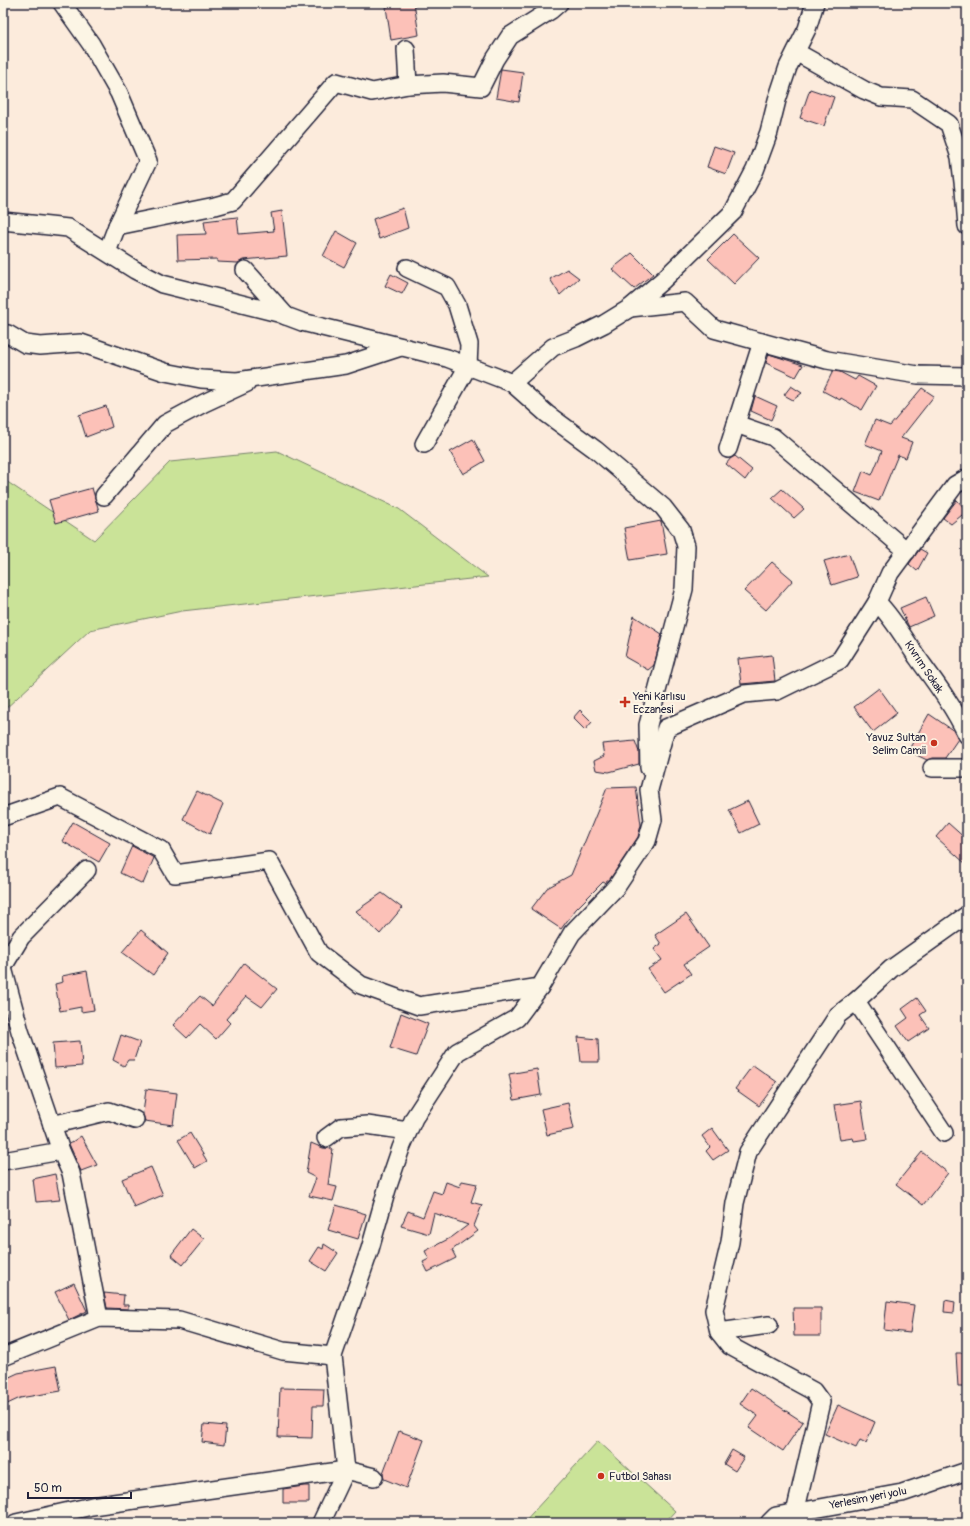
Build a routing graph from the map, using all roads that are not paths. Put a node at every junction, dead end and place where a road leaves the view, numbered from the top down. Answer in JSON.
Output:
{"nodes":[{"id":1,"x":62,"y":3,"type":"edge"},
{"id":2,"x":559,"y":3,"type":"edge"},
{"id":3,"x":815,"y":3,"type":"edge"},
{"id":4,"x":406,"y":49,"type":"dead end"},
{"id":5,"x":796,"y":52,"type":"junction"},
{"id":6,"x":408,"y":85,"type":"junction"},
{"id":7,"x":3,"y":221,"type":"edge"},
{"id":8,"x":117,"y":226,"type":"junction"},
{"id":9,"x":967,"y":226,"type":"edge"},
{"id":10,"x":107,"y":252,"type":"junction"},
{"id":11,"x":407,"y":268,"type":"dead end"},
{"id":12,"x":245,"y":270,"type":"dead end"},
{"id":13,"x":630,"y":308,"type":"junction"},
{"id":14,"x":287,"y":316,"type":"junction"},
{"id":15,"x":3,"y":333,"type":"edge"},
{"id":16,"x":762,"y":342,"type":"junction"},
{"id":17,"x":401,"y":347,"type":"junction"},
{"id":18,"x":468,"y":366,"type":"junction"},
{"id":19,"x":967,"y":376,"type":"edge"},
{"id":20,"x":259,"y":377,"type":"junction"},
{"id":21,"x":512,"y":383,"type":"junction"},
{"id":22,"x":736,"y":424,"type":"junction"},
{"id":23,"x":424,"y":444,"type":"dead end"},
{"id":24,"x":728,"y":449,"type":"dead end"},
{"id":25,"x":967,"y":478,"type":"edge"},
{"id":26,"x":104,"y":496,"type":"dead end"},
{"id":27,"x":907,"y":550,"type":"junction"},
{"id":28,"x":878,"y":602,"type":"junction"},
{"id":29,"x":967,"y":735,"type":"edge"},
{"id":30,"x":932,"y":768,"type":"dead end"},
{"id":31,"x":967,"y":768,"type":"edge"},
{"id":32,"x":649,"y":790,"type":"junction"},
{"id":33,"x":3,"y":816,"type":"edge"},
{"id":34,"x":87,"y":870,"type":"dead end"},
{"id":35,"x":967,"y":915,"type":"edge"},
{"id":36,"x":3,"y":967,"type":"edge"},
{"id":37,"x":540,"y":987,"type":"junction"},
{"id":38,"x":856,"y":1001,"type":"junction"},
{"id":39,"x":135,"y":1120,"type":"dead end"},
{"id":40,"x":52,"y":1125,"type":"junction"},
{"id":41,"x":408,"y":1131,"type":"junction"},
{"id":42,"x":944,"y":1133,"type":"dead end"},
{"id":43,"x":326,"y":1138,"type":"dead end"},
{"id":44,"x":61,"y":1152,"type":"junction"},
{"id":45,"x":3,"y":1161,"type":"edge"},
{"id":46,"x":99,"y":1318,"type":"junction"},
{"id":47,"x":770,"y":1325,"type":"dead end"},
{"id":48,"x":719,"y":1332,"type":"junction"},
{"id":49,"x":333,"y":1356,"type":"junction"},
{"id":50,"x":3,"y":1357,"type":"edge"},
{"id":51,"x":346,"y":1470,"type":"junction"},
{"id":52,"x":967,"y":1471,"type":"edge"},
{"id":53,"x":374,"y":1477,"type":"dead end"},
{"id":54,"x":795,"y":1512,"type":"junction"},
{"id":55,"x":16,"y":1523,"type":"edge"},
{"id":56,"x":321,"y":1523,"type":"edge"},
{"id":57,"x":769,"y":1523,"type":"edge"}],
"edges":[{"from":1,"to":8,"type":"street"},
{"from":2,"to":6,"type":"street"},
{"from":3,"to":5,"type":"street"},
{"from":4,"to":6,"type":"street"},
{"from":5,"to":9,"type":"street"},
{"from":5,"to":13,"type":"street"},
{"from":6,"to":8,"type":"street"},
{"from":7,"to":10,"type":"street"},
{"from":8,"to":10,"type":"street"},
{"from":10,"to":14,"type":"street"},
{"from":11,"to":18,"type":"street"},
{"from":12,"to":14,"type":"street"},
{"from":13,"to":16,"type":"street"},
{"from":13,"to":21,"type":"street"},
{"from":14,"to":17,"type":"street"},
{"from":15,"to":20,"type":"street"},
{"from":16,"to":19,"type":"street"},
{"from":16,"to":22,"type":"street"},
{"from":17,"to":18,"type":"street"},
{"from":17,"to":20,"type":"street"},
{"from":18,"to":21,"type":"street"},
{"from":18,"to":23,"type":"street"},
{"from":20,"to":26,"type":"street"},
{"from":21,"to":32,"type":"street"},
{"from":22,"to":24,"type":"street"},
{"from":22,"to":27,"type":"street"},
{"from":25,"to":27,"type":"street"},
{"from":27,"to":28,"type":"street"},
{"from":28,"to":29,"type":"street","name":"Kıvrım Sokak"},
{"from":28,"to":32,"type":"street"},
{"from":30,"to":31,"type":"street"},
{"from":32,"to":37,"type":"street"},
{"from":33,"to":37,"type":"street"},
{"from":34,"to":36,"type":"street"},
{"from":35,"to":38,"type":"street"},
{"from":36,"to":40,"type":"street"},
{"from":37,"to":41,"type":"street"},
{"from":38,"to":42,"type":"street"},
{"from":38,"to":48,"type":"street"},
{"from":39,"to":40,"type":"street"},
{"from":40,"to":44,"type":"street"},
{"from":41,"to":43,"type":"street"},
{"from":41,"to":49,"type":"street"},
{"from":44,"to":45,"type":"street"},
{"from":44,"to":46,"type":"street"},
{"from":46,"to":49,"type":"street"},
{"from":46,"to":50,"type":"street"},
{"from":47,"to":48,"type":"street"},
{"from":48,"to":54,"type":"street"},
{"from":49,"to":51,"type":"street"},
{"from":51,"to":53,"type":"street"},
{"from":51,"to":55,"type":"street"},
{"from":51,"to":56,"type":"street"},
{"from":52,"to":54,"type":"street","name":"Yerlesim yeri yolu"},
{"from":54,"to":57,"type":"street","name":"Yerlesim yeri yolu"}]}
